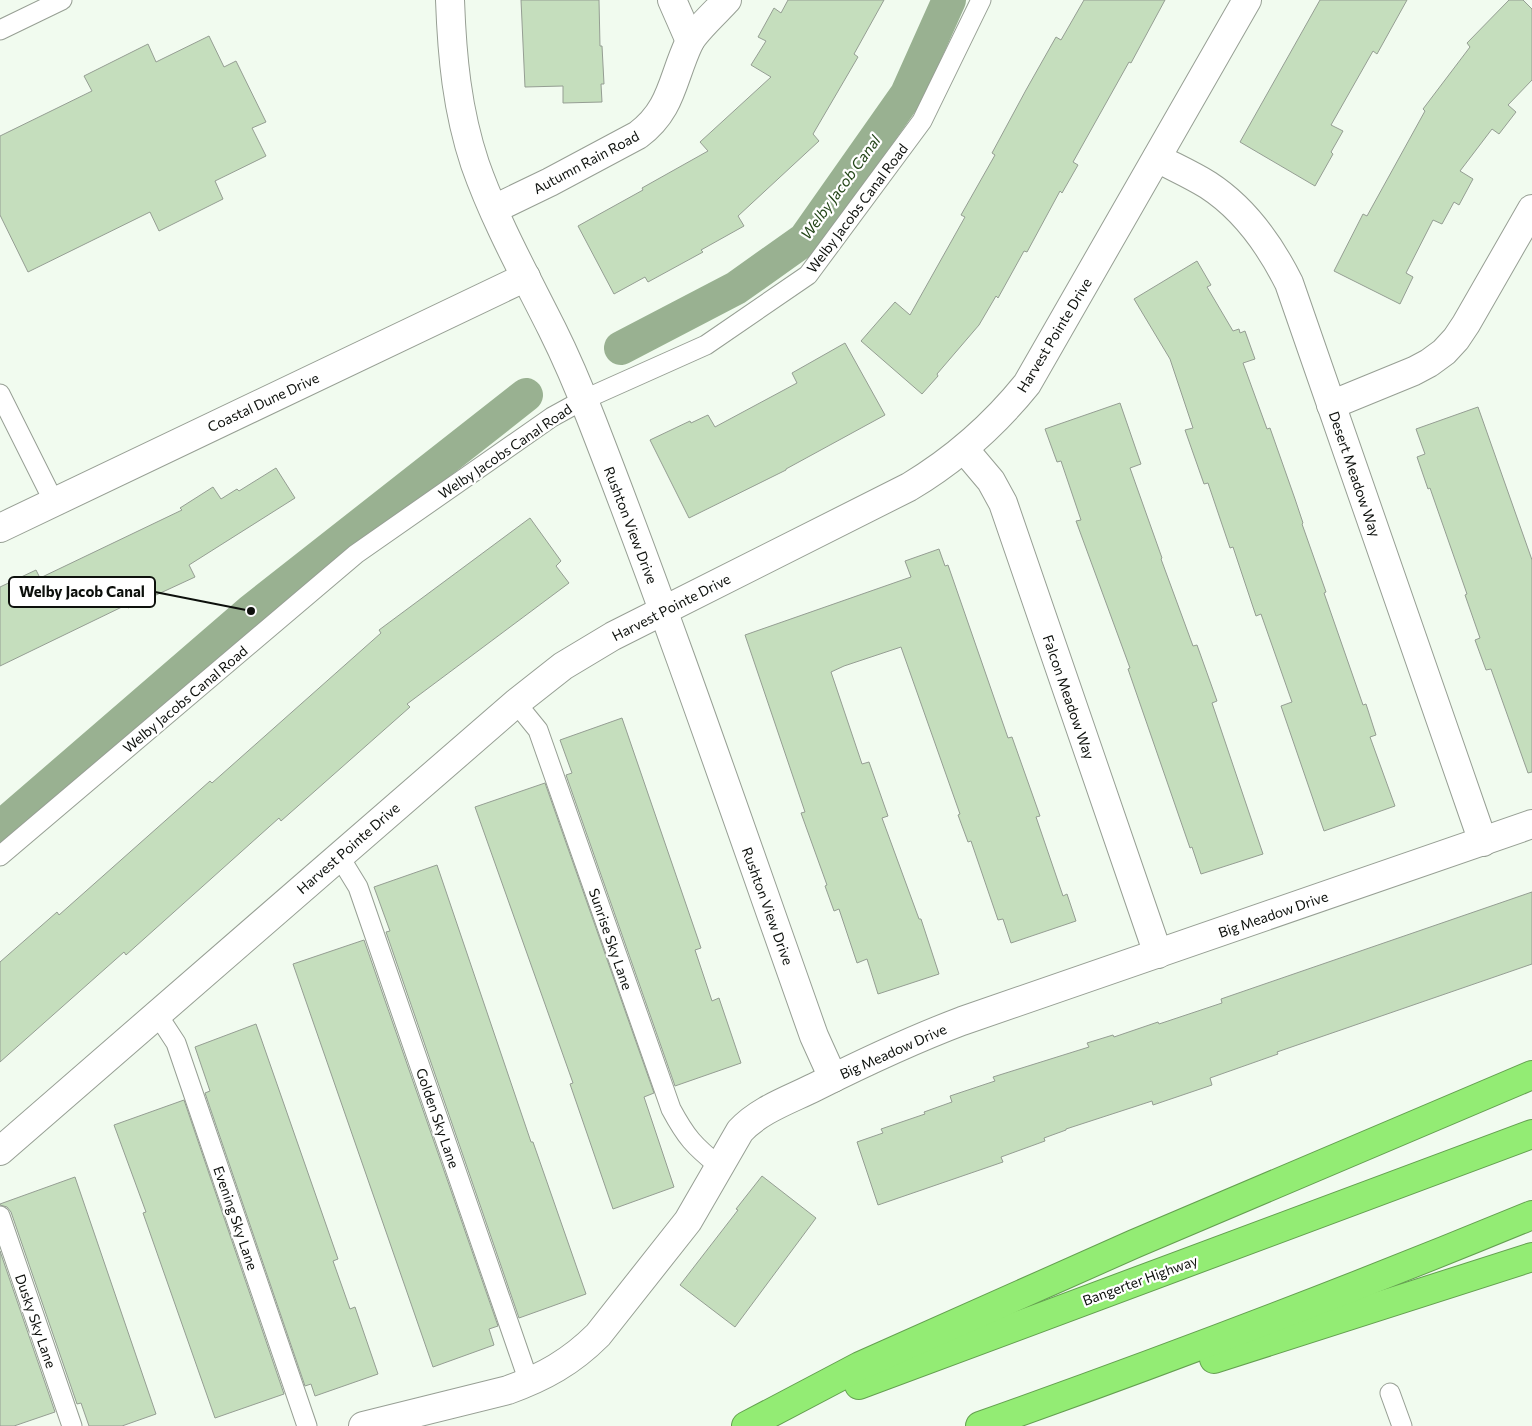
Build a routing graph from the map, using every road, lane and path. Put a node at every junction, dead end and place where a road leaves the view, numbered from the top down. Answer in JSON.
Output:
{"nodes":[{"id":1,"x":62,"y":0,"type":"edge"},
{"id":2,"x":450,"y":0,"type":"edge"},
{"id":3,"x":672,"y":0,"type":"edge"},
{"id":4,"x":727,"y":0,"type":"edge"},
{"id":5,"x":981,"y":0,"type":"edge"},
{"id":6,"x":1246,"y":0,"type":"edge"},
{"id":7,"x":0,"y":30,"type":"edge"},
{"id":8,"x":690,"y":41,"type":"junction"},
{"id":9,"x":1157,"y":158,"type":"junction"},
{"id":10,"x":494,"y":209,"type":"junction"},
{"id":11,"x":1532,"y":209,"type":"edge"},
{"id":12,"x":526,"y":277,"type":"junction"},
{"id":13,"x":0,"y":394,"type":"edge"},
{"id":14,"x":583,"y":400,"type":"junction"},
{"id":15,"x":1331,"y":405,"type":"junction"},
{"id":16,"x":964,"y":449,"type":"junction"},
{"id":17,"x":54,"y":502,"type":"junction"},
{"id":18,"x":0,"y":528,"type":"edge"},
{"id":19,"x":663,"y":611,"type":"junction"},
{"id":20,"x":516,"y":703,"type":"junction"},
{"id":21,"x":1532,"y":824,"type":"edge"},
{"id":22,"x":1482,"y":842,"type":"junction"},
{"id":23,"x":0,"y":856,"type":"edge"},
{"id":24,"x":339,"y":856,"type":"junction"},
{"id":25,"x":1158,"y":954,"type":"junction"},
{"id":26,"x":158,"y":1014,"type":"junction"},
{"id":27,"x":1532,"y":1075,"type":"edge"},
{"id":28,"x":832,"y":1078,"type":"junction"},
{"id":29,"x":1532,"y":1134,"type":"edge"},
{"id":30,"x":0,"y":1151,"type":"edge"},
{"id":31,"x":719,"y":1166,"type":"junction"},
{"id":32,"x":1532,"y":1215,"type":"edge"},
{"id":33,"x":0,"y":1216,"type":"edge"},
{"id":34,"x":1532,"y":1257,"type":"edge"},
{"id":35,"x":529,"y":1382,"type":"junction"},
{"id":36,"x":1390,"y":1393,"type":"dead end"},
{"id":37,"x":72,"y":1426,"type":"edge"},
{"id":38,"x":307,"y":1426,"type":"edge"},
{"id":39,"x":363,"y":1426,"type":"edge"},
{"id":40,"x":747,"y":1426,"type":"edge"},
{"id":41,"x":980,"y":1426,"type":"edge"},
{"id":42,"x":992,"y":1426,"type":"edge"},
{"id":43,"x":1402,"y":1426,"type":"edge"}],
"edges":[{"from":1,"to":7,"type":"lane"},
{"from":2,"to":10,"type":"street","name":"Rushton View Drive"},
{"from":3,"to":8,"type":"street"},
{"from":4,"to":8,"type":"street","name":"Autumn Rain Road"},
{"from":5,"to":14,"type":"lane","name":"Welby Jacobs Canal Road"},
{"from":6,"to":9,"type":"street","name":"Harvest Pointe Drive"},
{"from":8,"to":10,"type":"street","name":"Autumn Rain Road"},
{"from":9,"to":15,"type":"street","name":"Desert Meadow Way"},
{"from":9,"to":16,"type":"street","name":"Harvest Pointe Drive"},
{"from":10,"to":12,"type":"street","name":"Rushton View Drive"},
{"from":11,"to":15,"type":"street"},
{"from":12,"to":14,"type":"street","name":"Rushton View Drive"},
{"from":12,"to":17,"type":"street","name":"Coastal Dune Drive"},
{"from":13,"to":17,"type":"lane"},
{"from":14,"to":19,"type":"street","name":"Rushton View Drive"},
{"from":14,"to":23,"type":"lane","name":"Welby Jacobs Canal Road"},
{"from":15,"to":22,"type":"street","name":"Desert Meadow Way"},
{"from":16,"to":19,"type":"street","name":"Harvest Pointe Drive"},
{"from":16,"to":25,"type":"street","name":"Falcon Meadow Way"},
{"from":17,"to":18,"type":"street","name":"Coastal Dune Drive"},
{"from":19,"to":20,"type":"street","name":"Harvest Pointe Drive"},
{"from":19,"to":28,"type":"street","name":"Rushton View Drive"},
{"from":20,"to":24,"type":"street","name":"Harvest Pointe Drive"},
{"from":20,"to":31,"type":"lane","name":"Sunrise Sky Lane"},
{"from":21,"to":22,"type":"street","name":"Big Meadow Drive"},
{"from":22,"to":25,"type":"street","name":"Big Meadow Drive"},
{"from":24,"to":26,"type":"street","name":"Harvest Pointe Drive"},
{"from":24,"to":35,"type":"lane","name":"Golden Sky Lane"},
{"from":25,"to":28,"type":"street","name":"Big Meadow Drive"},
{"from":26,"to":30,"type":"street","name":"Harvest Pointe Drive"},
{"from":26,"to":38,"type":"lane","name":"Evening Sky Lane"},
{"from":27,"to":40,"type":"highway"},
{"from":28,"to":31,"type":"street","name":"Big Meadow Drive"},
{"from":29,"to":40,"type":"highway","name":"Bangerter Highway"},
{"from":31,"to":35,"type":"street","name":"Big Meadow Drive"},
{"from":32,"to":41,"type":"highway"},
{"from":33,"to":37,"type":"lane","name":"Dusky Sky Lane"},
{"from":34,"to":42,"type":"highway"},
{"from":35,"to":39,"type":"street","name":"Big Meadow Drive"},
{"from":36,"to":43,"type":"lane"}]}
